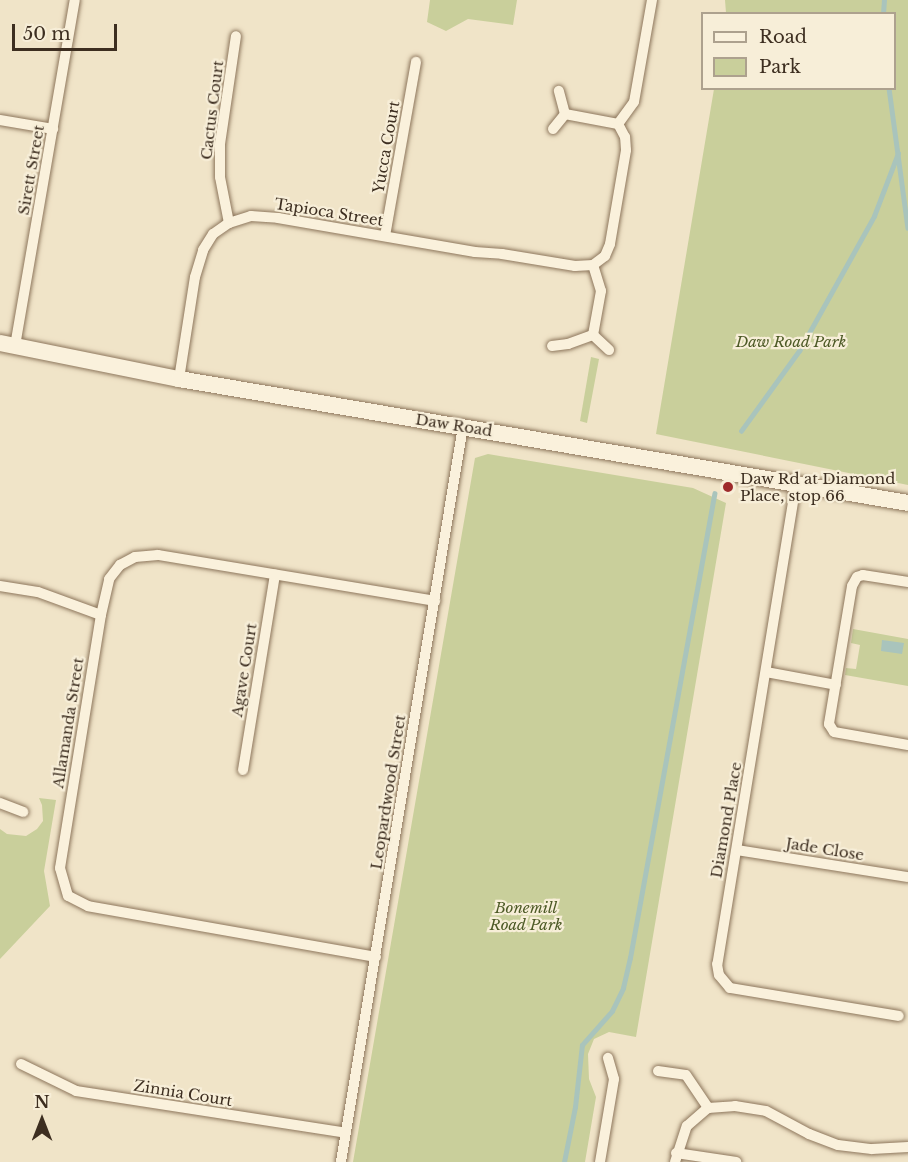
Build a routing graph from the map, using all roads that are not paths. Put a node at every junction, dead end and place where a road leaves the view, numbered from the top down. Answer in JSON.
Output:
{"nodes":[{"id":1,"x":75,"y":0,"type":"edge"},
{"id":2,"x":652,"y":0,"type":"edge"},
{"id":3,"x":236,"y":36,"type":"dead end"},
{"id":4,"x":416,"y":62,"type":"dead end"},
{"id":5,"x":559,"y":92,"type":"dead end"},
{"id":6,"x":565,"y":114,"type":"junction"},
{"id":7,"x":0,"y":120,"type":"edge"},
{"id":8,"x":618,"y":124,"type":"junction"},
{"id":9,"x":53,"y":129,"type":"junction"},
{"id":10,"x":552,"y":129,"type":"dead end"},
{"id":11,"x":229,"y":223,"type":"junction"},
{"id":12,"x":385,"y":236,"type":"junction"},
{"id":13,"x":593,"y":266,"type":"junction"},
{"id":14,"x":594,"y":335,"type":"junction"},
{"id":15,"x":8,"y":344,"type":"edge"},
{"id":16,"x":552,"y":346,"type":"dead end"},
{"id":17,"x":609,"y":350,"type":"dead end"},
{"id":18,"x":179,"y":379,"type":"junction"},
{"id":19,"x":463,"y":427,"type":"junction"},
{"id":20,"x":795,"y":484,"type":"junction"},
{"id":21,"x":908,"y":503,"type":"edge"},
{"id":22,"x":275,"y":575,"type":"junction"},
{"id":23,"x":908,"y":582,"type":"edge"},
{"id":24,"x":0,"y":586,"type":"edge"},
{"id":25,"x":435,"y":601,"type":"junction"},
{"id":26,"x":101,"y":615,"type":"junction"},
{"id":27,"x":766,"y":672,"type":"junction"},
{"id":28,"x":836,"y":685,"type":"junction"},
{"id":29,"x":908,"y":745,"type":"edge"},
{"id":30,"x":243,"y":770,"type":"dead end"},
{"id":31,"x":0,"y":803,"type":"edge"},
{"id":32,"x":23,"y":812,"type":"dead end"},
{"id":33,"x":736,"y":850,"type":"junction"},
{"id":34,"x":908,"y":878,"type":"edge"},
{"id":35,"x":376,"y":957,"type":"junction"},
{"id":36,"x":899,"y":1016,"type":"dead end"},
{"id":37,"x":608,"y":1058,"type":"dead end"},
{"id":38,"x":21,"y":1064,"type":"dead end"},
{"id":39,"x":658,"y":1071,"type":"dead end"},
{"id":40,"x":708,"y":1108,"type":"junction"},
{"id":41,"x":346,"y":1133,"type":"junction"},
{"id":42,"x":908,"y":1147,"type":"edge"},
{"id":43,"x":675,"y":1158,"type":"edge"},
{"id":44,"x":341,"y":1162,"type":"edge"},
{"id":45,"x":600,"y":1162,"type":"edge"},
{"id":46,"x":736,"y":1162,"type":"edge"}],
"edges":[{"from":1,"to":9,"type":"street","name":"Sirett Street"},
{"from":2,"to":8,"type":"street"},
{"from":3,"to":11,"type":"street","name":"Cactus Court"},
{"from":4,"to":12,"type":"street","name":"Yucca Court"},
{"from":5,"to":6,"type":"street"},
{"from":6,"to":8,"type":"street"},
{"from":6,"to":10,"type":"street"},
{"from":7,"to":9,"type":"street"},
{"from":8,"to":13,"type":"street"},
{"from":9,"to":15,"type":"street","name":"Sirett Street"},
{"from":11,"to":12,"type":"street","name":"Tapioca Street"},
{"from":11,"to":18,"type":"street"},
{"from":12,"to":13,"type":"street","name":"Tapioca Street"},
{"from":13,"to":14,"type":"street"},
{"from":14,"to":16,"type":"street"},
{"from":14,"to":17,"type":"street"},
{"from":15,"to":18,"type":"street","name":"Daw Road"},
{"from":18,"to":19,"type":"street","name":"Daw Road"},
{"from":19,"to":20,"type":"street","name":"Daw Road"},
{"from":19,"to":25,"type":"street","name":"Leopardwood Street"},
{"from":20,"to":21,"type":"street","name":"Daw Road"},
{"from":20,"to":27,"type":"street","name":"Diamond Place"},
{"from":22,"to":25,"type":"street","name":"Allamanda Street"},
{"from":22,"to":26,"type":"street","name":"Allamanda Street"},
{"from":22,"to":30,"type":"street","name":"Agave Court"},
{"from":23,"to":28,"type":"street"},
{"from":24,"to":26,"type":"street"},
{"from":25,"to":35,"type":"street","name":"Leopardwood Street"},
{"from":26,"to":35,"type":"street","name":"Allamanda Street"},
{"from":27,"to":28,"type":"street"},
{"from":27,"to":33,"type":"street","name":"Diamond Place"},
{"from":28,"to":29,"type":"street"},
{"from":31,"to":32,"type":"street"},
{"from":33,"to":34,"type":"street","name":"Jade Close"},
{"from":33,"to":36,"type":"street","name":"Diamond Place"},
{"from":35,"to":41,"type":"street","name":"Leopardwood Street"},
{"from":37,"to":45,"type":"street"},
{"from":38,"to":41,"type":"street","name":"Zinnia Court"},
{"from":39,"to":40,"type":"street"},
{"from":40,"to":42,"type":"street"},
{"from":40,"to":43,"type":"street"},
{"from":41,"to":44,"type":"street","name":"Leopardwood Street"},
{"from":43,"to":46,"type":"street"}]}
